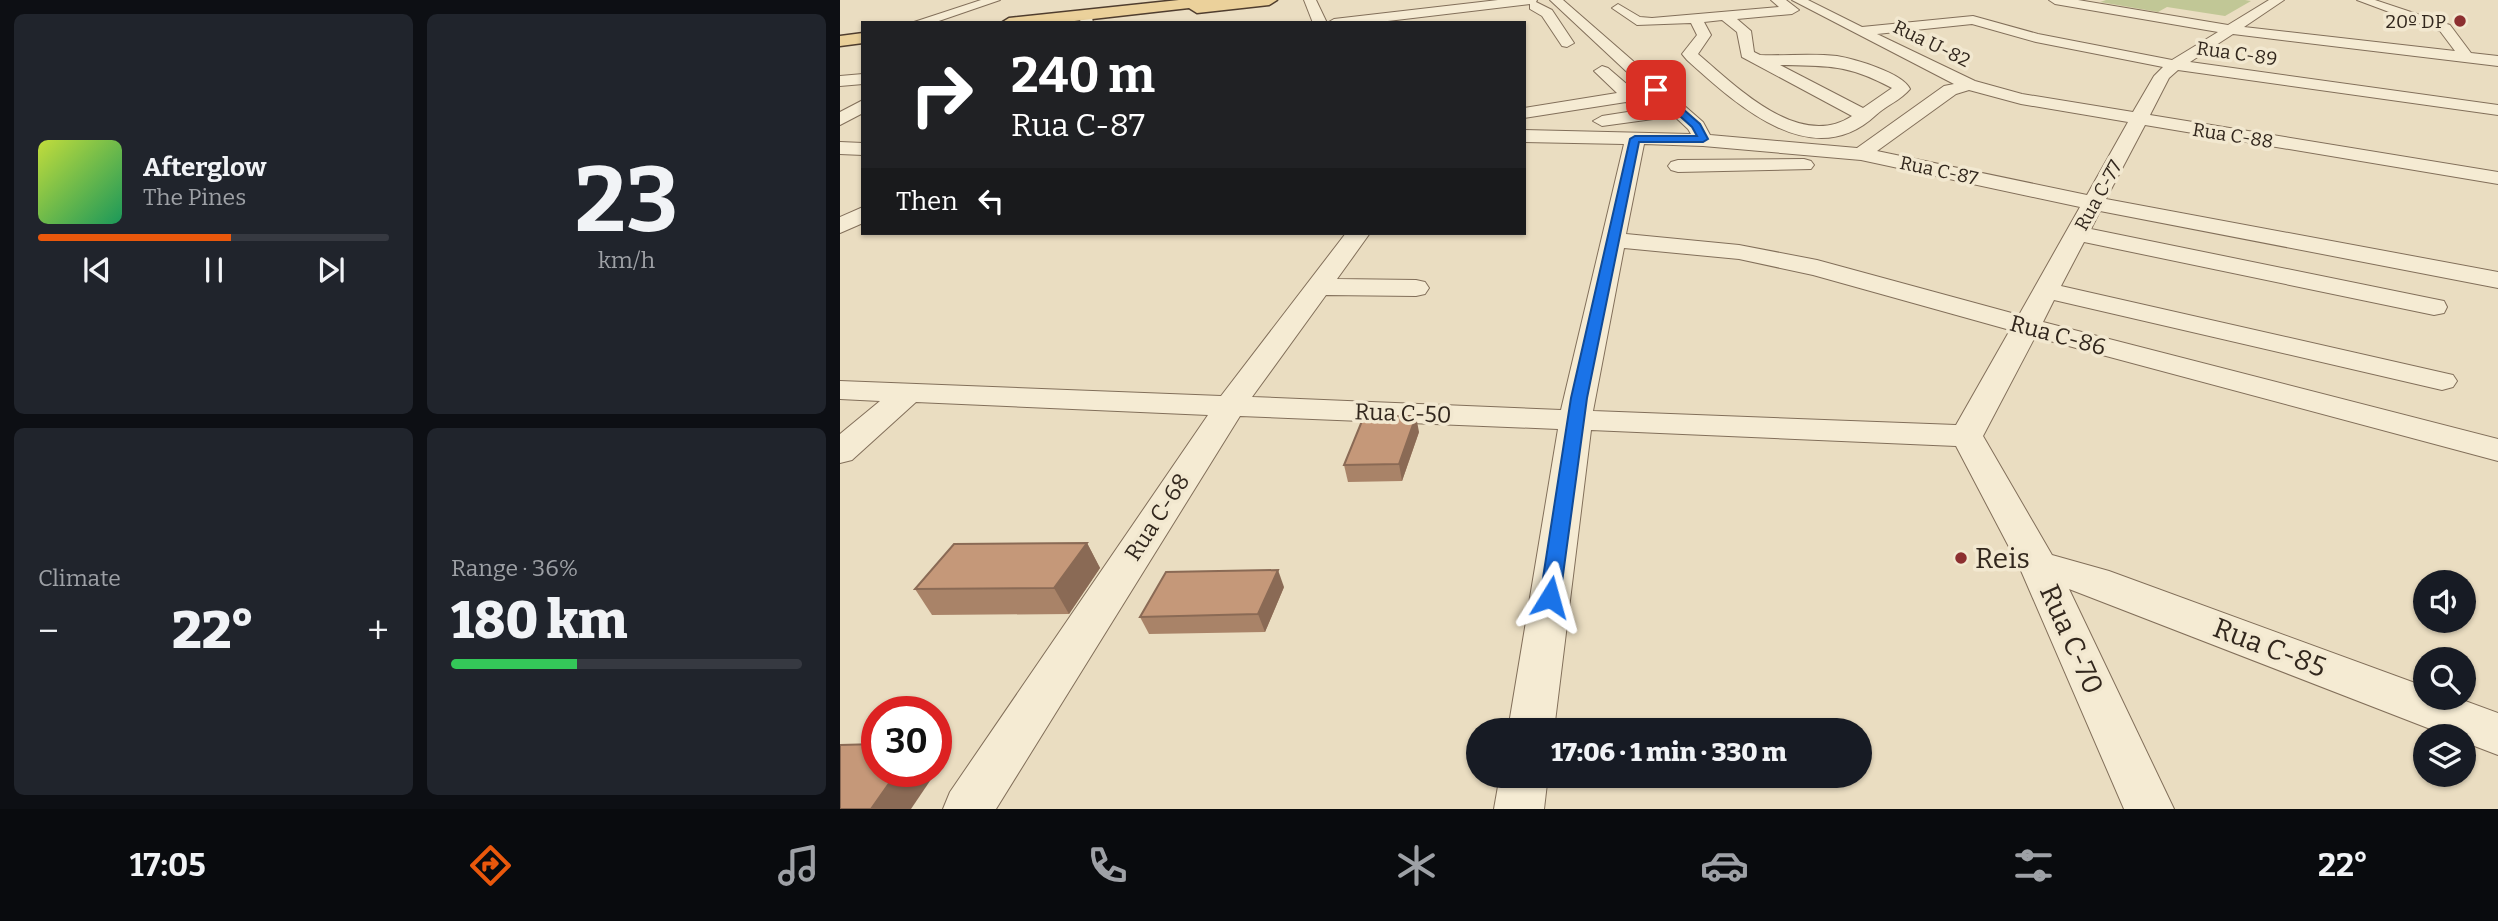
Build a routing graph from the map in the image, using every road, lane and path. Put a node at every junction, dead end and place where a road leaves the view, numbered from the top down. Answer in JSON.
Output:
{"nodes":[{"id":1,"x":994,"y":0,"type":"edge"},
{"id":2,"x":1223,"y":0,"type":"edge"},
{"id":3,"x":1269,"y":0,"type":"edge"},
{"id":4,"x":1311,"y":0,"type":"edge"},
{"id":5,"x":1531,"y":0,"type":"edge"},
{"id":6,"x":1605,"y":0,"type":"edge"},
{"id":7,"x":1777,"y":0,"type":"edge"},
{"id":8,"x":1817,"y":0,"type":"edge"},
{"id":9,"x":2055,"y":0,"type":"edge"},
{"id":10,"x":2362,"y":0,"type":"edge"},
{"id":11,"x":1800,"y":1,"type":"edge"},
{"id":12,"x":2272,"y":1,"type":"edge"},
{"id":13,"x":1173,"y":3,"type":"edge"},
{"id":14,"x":1551,"y":6,"type":"edge"},
{"id":15,"x":1645,"y":6,"type":"dead end"},
{"id":16,"x":1618,"y":8,"type":"junction"},
{"id":17,"x":1447,"y":9,"type":"junction"},
{"id":18,"x":1495,"y":9,"type":"dead end"},
{"id":19,"x":1726,"y":17,"type":"junction"},
{"id":20,"x":1696,"y":19,"type":"junction"},
{"id":21,"x":925,"y":21,"type":"edge"},
{"id":22,"x":1025,"y":21,"type":"edge"},
{"id":23,"x":1086,"y":21,"type":"edge"},
{"id":24,"x":1319,"y":21,"type":"edge"},
{"id":25,"x":1350,"y":21,"type":"edge"},
{"id":26,"x":1454,"y":21,"type":"edge"},
{"id":27,"x":1466,"y":21,"type":"edge"},
{"id":28,"x":1860,"y":30,"type":"junction"},
{"id":29,"x":2232,"y":30,"type":"junction"},
{"id":30,"x":1567,"y":43,"type":"dead end"},
{"id":31,"x":2466,"y":57,"type":"junction"},
{"id":32,"x":1757,"y":60,"type":"junction"},
{"id":33,"x":2498,"y":61,"type":"edge"},
{"id":34,"x":2175,"y":65,"type":"junction"},
{"id":35,"x":1602,"y":71,"type":"dead end"},
{"id":36,"x":861,"y":79,"type":"edge"},
{"id":37,"x":840,"y":81,"type":"edge"},
{"id":38,"x":1969,"y":85,"type":"junction"},
{"id":39,"x":1630,"y":96,"type":"junction"},
{"id":40,"x":861,"y":106,"type":"edge"},
{"id":41,"x":2498,"y":110,"type":"edge"},
{"id":42,"x":1526,"y":113,"type":"edge"},
{"id":43,"x":1866,"y":116,"type":"junction"},
{"id":44,"x":840,"y":120,"type":"edge"},
{"id":45,"x":2140,"y":120,"type":"junction"},
{"id":46,"x":1602,"y":121,"type":"dead end"},
{"id":47,"x":1527,"y":132,"type":"edge"},
{"id":48,"x":1635,"y":139,"type":"junction"},
{"id":49,"x":1703,"y":139,"type":"junction"},
{"id":50,"x":840,"y":148,"type":"edge"},
{"id":51,"x":861,"y":149,"type":"edge"},
{"id":52,"x":1828,"y":150,"type":"junction"},
{"id":53,"x":1861,"y":154,"type":"junction"},
{"id":54,"x":1678,"y":166,"type":"dead end"},
{"id":55,"x":2498,"y":178,"type":"edge"},
{"id":56,"x":2093,"y":203,"type":"junction"},
{"id":57,"x":861,"y":215,"type":"edge"},
{"id":58,"x":840,"y":226,"type":"edge"},
{"id":59,"x":2077,"y":233,"type":"junction"},
{"id":60,"x":1357,"y":235,"type":"edge"},
{"id":61,"x":1614,"y":240,"type":"junction"},
{"id":62,"x":2348,"y":253,"type":"junction"},
{"id":63,"x":2498,"y":280,"type":"edge"},
{"id":64,"x":2498,"y":286,"type":"edge"},
{"id":65,"x":1318,"y":287,"type":"junction"},
{"id":66,"x":1416,"y":288,"type":"dead end"},
{"id":67,"x":2046,"y":290,"type":"junction"},
{"id":68,"x":2434,"y":307,"type":"dead end"},
{"id":69,"x":2027,"y":327,"type":"junction"},
{"id":70,"x":2442,"y":381,"type":"dead end"},
{"id":71,"x":840,"y":390,"type":"edge"},
{"id":72,"x":909,"y":392,"type":"junction"},
{"id":73,"x":1230,"y":406,"type":"junction"},
{"id":74,"x":1576,"y":419,"type":"junction"},
{"id":75,"x":1967,"y":436,"type":"junction"},
{"id":76,"x":2498,"y":450,"type":"edge"},
{"id":77,"x":840,"y":452,"type":"edge"},
{"id":78,"x":2039,"y":566,"type":"junction"},
{"id":79,"x":1533,"y":718,"type":"edge"},
{"id":80,"x":2498,"y":734,"type":"edge"},
{"id":81,"x":1522,"y":788,"type":"edge"},
{"id":82,"x":968,"y":809,"type":"edge"},
{"id":83,"x":1519,"y":809,"type":"edge"},
{"id":84,"x":2149,"y":809,"type":"edge"}],
"edges":[{"from":1,"to":21,"type":"street"},
{"from":2,"to":13,"type":"main road"},
{"from":3,"to":23,"type":"main road"},
{"from":4,"to":24,"type":"street"},
{"from":5,"to":17,"type":"street"},
{"from":6,"to":16,"type":"street"},
{"from":7,"to":19,"type":"street"},
{"from":8,"to":11,"type":"street"},
{"from":9,"to":29,"type":"street"},
{"from":10,"to":31,"type":"street"},
{"from":11,"to":28,"type":"street","name":"Rua U-82"},
{"from":12,"to":29,"type":"street","name":"Rua C-77"},
{"from":13,"to":22,"type":"main road"},
{"from":14,"to":18,"type":"street"},
{"from":14,"to":27,"type":"street"},
{"from":14,"to":30,"type":"street"},
{"from":14,"to":49,"type":"street"},
{"from":15,"to":16,"type":"street"},
{"from":16,"to":20,"type":"street"},
{"from":17,"to":25,"type":"street"},
{"from":17,"to":26,"type":"street"},
{"from":19,"to":20,"type":"street"},
{"from":19,"to":32,"type":"street"},
{"from":20,"to":43,"type":"street"},
{"from":28,"to":34,"type":"street","name":"Rua C-89"},
{"from":28,"to":38,"type":"street","name":"Rua U-82"},
{"from":29,"to":31,"type":"street"},
{"from":29,"to":34,"type":"street","name":"Rua C-77"},
{"from":31,"to":33,"type":"street"},
{"from":32,"to":43,"type":"street"},
{"from":32,"to":43,"type":"street"},
{"from":34,"to":41,"type":"street","name":"Rua C-89"},
{"from":34,"to":45,"type":"street","name":"Rua C-77"},
{"from":35,"to":39,"type":"street"},
{"from":36,"to":37,"type":"street"},
{"from":38,"to":45,"type":"street","name":"Rua C-88"},
{"from":38,"to":53,"type":"street","name":"Rua U-82"},
{"from":39,"to":42,"type":"street"},
{"from":39,"to":46,"type":"street"},
{"from":40,"to":44,"type":"street"},
{"from":45,"to":55,"type":"street","name":"Rua C-88"},
{"from":45,"to":56,"type":"street","name":"Rua C-77"},
{"from":47,"to":48,"type":"street","name":"Rua C-87"},
{"from":48,"to":49,"type":"street","name":"Rua C-87"},
{"from":48,"to":61,"type":"street"},
{"from":49,"to":52,"type":"street","name":"Rua C-87"},
{"from":50,"to":51,"type":"street"},
{"from":52,"to":53,"type":"street","name":"Rua C-87"},
{"from":52,"to":54,"type":"street"},
{"from":53,"to":56,"type":"street","name":"Rua C-87"},
{"from":56,"to":59,"type":"street","name":"Rua C-77"},
{"from":56,"to":62,"type":"street","name":"Rua C-87"},
{"from":57,"to":58,"type":"street"},
{"from":59,"to":67,"type":"street","name":"Rua C-77"},
{"from":59,"to":68,"type":"street"},
{"from":60,"to":65,"type":"street","name":"Rua C-68"},
{"from":61,"to":69,"type":"street","name":"Rua C-86"},
{"from":61,"to":74,"type":"street"},
{"from":62,"to":63,"type":"street","name":"Rua C-87"},
{"from":62,"to":64,"type":"street","name":"Rua C-87"},
{"from":65,"to":66,"type":"street"},
{"from":65,"to":73,"type":"street","name":"Rua C-68"},
{"from":67,"to":69,"type":"street","name":"Rua C-77"},
{"from":67,"to":70,"type":"street"},
{"from":69,"to":75,"type":"street","name":"Rua C-77"},
{"from":69,"to":76,"type":"street","name":"Rua C-86"},
{"from":71,"to":72,"type":"street","name":"Rua C-50"},
{"from":72,"to":73,"type":"street","name":"Rua C-50"},
{"from":72,"to":77,"type":"street"},
{"from":73,"to":74,"type":"street","name":"Rua C-50"},
{"from":73,"to":82,"type":"street","name":"Rua C-68"},
{"from":74,"to":75,"type":"street","name":"Rua C-50"},
{"from":74,"to":79,"type":"street"},
{"from":75,"to":78,"type":"street","name":"Rua C-70"},
{"from":78,"to":80,"type":"street","name":"Rua C-85"},
{"from":78,"to":84,"type":"street","name":"Rua C-70"},
{"from":81,"to":83,"type":"street"}]}
